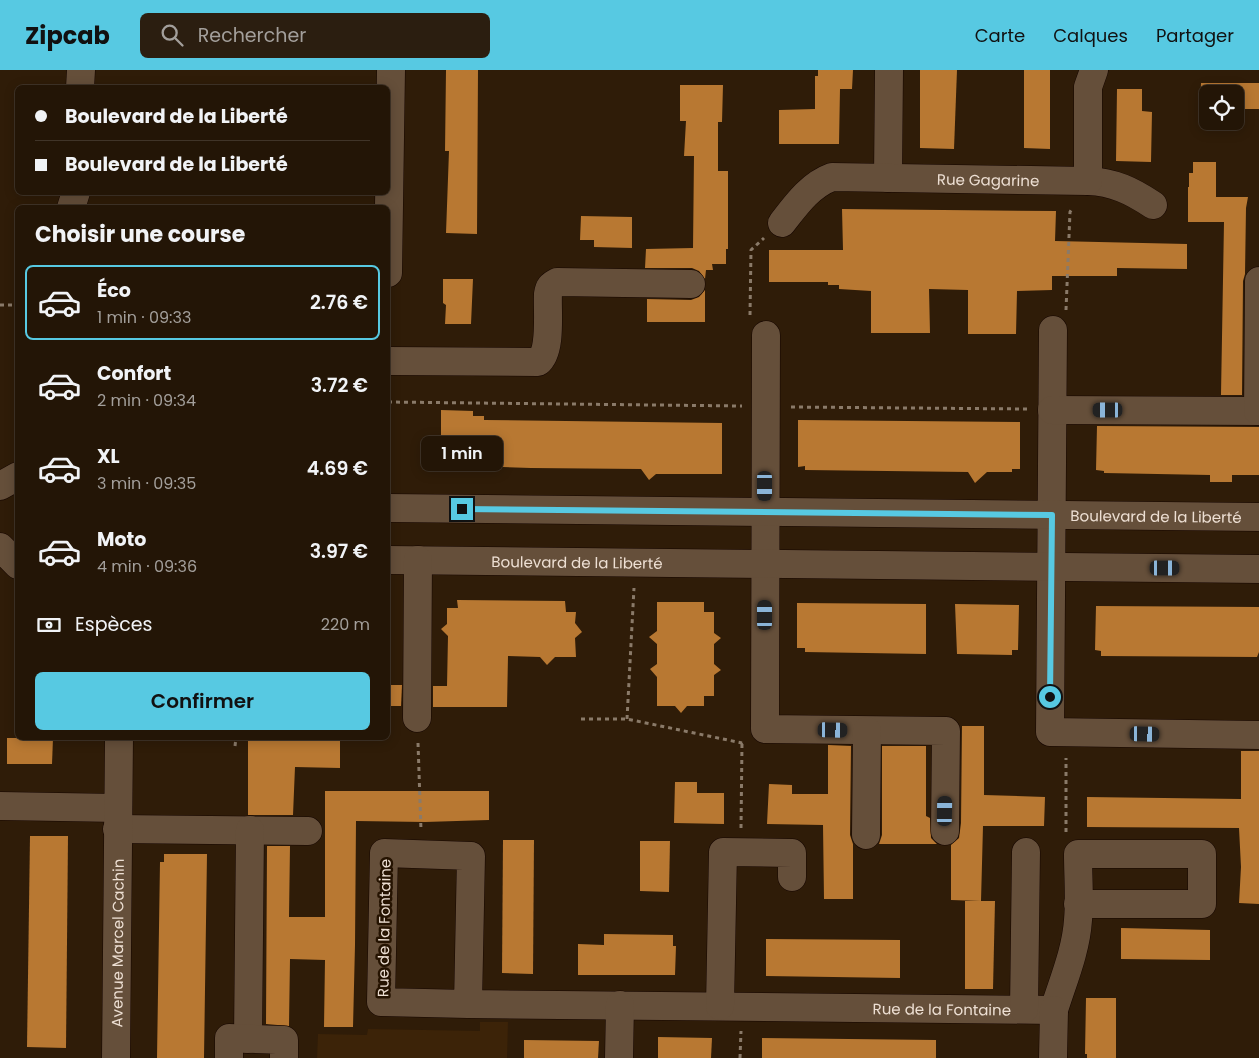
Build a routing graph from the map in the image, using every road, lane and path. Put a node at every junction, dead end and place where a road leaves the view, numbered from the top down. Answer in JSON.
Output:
{"nodes":[{"id":1,"x":81,"y":70,"type":"edge"},
{"id":2,"x":391,"y":70,"type":"edge"},
{"id":3,"x":889,"y":70,"type":"edge"},
{"id":4,"x":1094,"y":70,"type":"edge"},
{"id":5,"x":80,"y":85,"type":"edge"},
{"id":6,"x":390,"y":138,"type":"edge"},
{"id":7,"x":888,"y":178,"type":"junction"},
{"id":8,"x":1088,"y":181,"type":"junction"},
{"id":9,"x":1153,"y":205,"type":"dead end"},
{"id":10,"x":782,"y":222,"type":"joint"},
{"id":11,"x":1259,"y":281,"type":"edge"},
{"id":12,"x":691,"y":284,"type":"dead end"},
{"id":13,"x":0,"y":305,"type":"edge"},
{"id":14,"x":15,"y":305,"type":"edge"},
{"id":15,"x":1053,"y":330,"type":"joint"},
{"id":16,"x":766,"y":334,"type":"joint"},
{"id":17,"x":390,"y":361,"type":"edge"},
{"id":18,"x":390,"y":402,"type":"edge"},
{"id":19,"x":766,"y":406,"type":"junction"},
{"id":20,"x":1052,"y":410,"type":"junction"},
{"id":21,"x":1258,"y":411,"type":"edge"},
{"id":22,"x":15,"y":478,"type":"edge"},
{"id":23,"x":0,"y":486,"type":"edge"},
{"id":24,"x":390,"y":508,"type":"edge"},
{"id":25,"x":765,"y":512,"type":"junction"},
{"id":26,"x":1052,"y":515,"type":"junction"},
{"id":27,"x":1259,"y":517,"type":"edge"},
{"id":28,"x":0,"y":547,"type":"edge"},
{"id":29,"x":390,"y":560,"type":"edge"},
{"id":30,"x":418,"y":560,"type":"junction"},
{"id":31,"x":15,"y":562,"type":"edge"},
{"id":32,"x":636,"y":562,"type":"junction"},
{"id":33,"x":765,"y":564,"type":"junction"},
{"id":34,"x":1052,"y":566,"type":"junction"},
{"id":35,"x":1259,"y":569,"type":"edge"},
{"id":36,"x":417,"y":718,"type":"joint"},
{"id":37,"x":581,"y":719,"type":"dead end"},
{"id":38,"x":627,"y":719,"type":"junction"},
{"id":39,"x":765,"y":729,"type":"junction"},
{"id":40,"x":867,"y":731,"type":"junction"},
{"id":41,"x":1050,"y":732,"type":"junction"},
{"id":42,"x":1259,"y":735,"type":"edge"},
{"id":43,"x":119,"y":740,"type":"edge"},
{"id":44,"x":236,"y":740,"type":"edge"},
{"id":45,"x":742,"y":743,"type":"junction"},
{"id":46,"x":235,"y":746,"type":"dead end"},
{"id":47,"x":0,"y":806,"type":"edge"},
{"id":48,"x":118,"y":819,"type":"junction"},
{"id":49,"x":250,"y":830,"type":"junction"},
{"id":50,"x":945,"y":830,"type":"dead end"},
{"id":51,"x":308,"y":831,"type":"dead end"},
{"id":52,"x":866,"y":835,"type":"dead end"},
{"id":53,"x":741,"y":852,"type":"junction"},
{"id":54,"x":1026,"y":852,"type":"dead end"},
{"id":55,"x":422,"y":854,"type":"junction"},
{"id":56,"x":1078,"y":854,"type":"junction"},
{"id":57,"x":792,"y":877,"type":"dead end"},
{"id":58,"x":1078,"y":904,"type":"junction"},
{"id":59,"x":468,"y":1004,"type":"junction"},
{"id":60,"x":620,"y":1005,"type":"junction"},
{"id":61,"x":720,"y":1006,"type":"junction"},
{"id":62,"x":1024,"y":1009,"type":"junction"},
{"id":63,"x":1054,"y":1010,"type":"junction"},
{"id":64,"x":248,"y":1039,"type":"junction"},
{"id":65,"x":116,"y":1058,"type":"edge"},
{"id":66,"x":229,"y":1058,"type":"edge"},
{"id":67,"x":284,"y":1058,"type":"edge"},
{"id":68,"x":619,"y":1058,"type":"edge"},
{"id":69,"x":1053,"y":1058,"type":"edge"}],
"edges":[{"from":1,"to":5,"type":"street"},
{"from":2,"to":6,"type":"street"},
{"from":3,"to":7,"type":"street"},
{"from":4,"to":8,"type":"street"},
{"from":7,"to":8,"type":"street","name":"Rue Gagarine"},
{"from":7,"to":10,"type":"street","name":"Rue Gagarine"},
{"from":8,"to":9,"type":"street","name":"Rue Gagarine"},
{"from":8,"to":15,"type":"path"},
{"from":10,"to":16,"type":"path"},
{"from":11,"to":21,"type":"street"},
{"from":12,"to":17,"type":"street"},
{"from":13,"to":14,"type":"path"},
{"from":15,"to":20,"type":"street","name":"Boulevard de la Liberté"},
{"from":16,"to":19,"type":"street"},
{"from":18,"to":19,"type":"path"},
{"from":19,"to":20,"type":"path"},
{"from":19,"to":25,"type":"street"},
{"from":20,"to":21,"type":"street"},
{"from":20,"to":26,"type":"street","name":"Boulevard de la Liberté"},
{"from":22,"to":23,"type":"street"},
{"from":24,"to":25,"type":"street","name":"Boulevard de la Liberté"},
{"from":25,"to":26,"type":"street","name":"Boulevard de la Liberté"},
{"from":25,"to":33,"type":"street"},
{"from":26,"to":27,"type":"street","name":"Boulevard de la Liberté"},
{"from":26,"to":34,"type":"street","name":"Boulevard de la Liberté"},
{"from":28,"to":31,"type":"street"},
{"from":29,"to":30,"type":"street","name":"Boulevard de la Liberté"},
{"from":30,"to":32,"type":"street","name":"Boulevard de la Liberté"},
{"from":30,"to":36,"type":"street"},
{"from":32,"to":33,"type":"street","name":"Boulevard de la Liberté"},
{"from":32,"to":38,"type":"path"},
{"from":33,"to":34,"type":"street","name":"Boulevard de la Liberté"},
{"from":33,"to":39,"type":"street"},
{"from":34,"to":35,"type":"street","name":"Boulevard de la Liberté"},
{"from":34,"to":41,"type":"street","name":"Boulevard de la Liberté"},
{"from":36,"to":55,"type":"path"},
{"from":37,"to":38,"type":"path"},
{"from":38,"to":45,"type":"path"},
{"from":39,"to":40,"type":"street"},
{"from":39,"to":45,"type":"path"},
{"from":40,"to":50,"type":"street"},
{"from":40,"to":52,"type":"street"},
{"from":41,"to":42,"type":"street"},
{"from":41,"to":56,"type":"path"},
{"from":43,"to":48,"type":"street","name":"Avenue Marcel Cachin"},
{"from":44,"to":46,"type":"path"},
{"from":45,"to":53,"type":"path"},
{"from":47,"to":48,"type":"street"},
{"from":48,"to":49,"type":"street"},
{"from":48,"to":65,"type":"street","name":"Avenue Marcel Cachin"},
{"from":49,"to":51,"type":"street"},
{"from":49,"to":64,"type":"street"},
{"from":53,"to":57,"type":"street"},
{"from":53,"to":61,"type":"street"},
{"from":54,"to":62,"type":"street"},
{"from":55,"to":59,"type":"street","name":"Rue de la Fontaine"},
{"from":55,"to":59,"type":"street","name":"Rue de la Fontaine"},
{"from":56,"to":58,"type":"street"},
{"from":56,"to":58,"type":"street"},
{"from":58,"to":63,"type":"street"},
{"from":59,"to":60,"type":"street","name":"Rue de la Fontaine"},
{"from":60,"to":61,"type":"street","name":"Rue de la Fontaine"},
{"from":60,"to":68,"type":"street"},
{"from":61,"to":62,"type":"street","name":"Rue de la Fontaine"},
{"from":62,"to":63,"type":"street","name":"Rue de la Fontaine"},
{"from":63,"to":69,"type":"street"},
{"from":64,"to":66,"type":"street"},
{"from":64,"to":67,"type":"street"}]}
